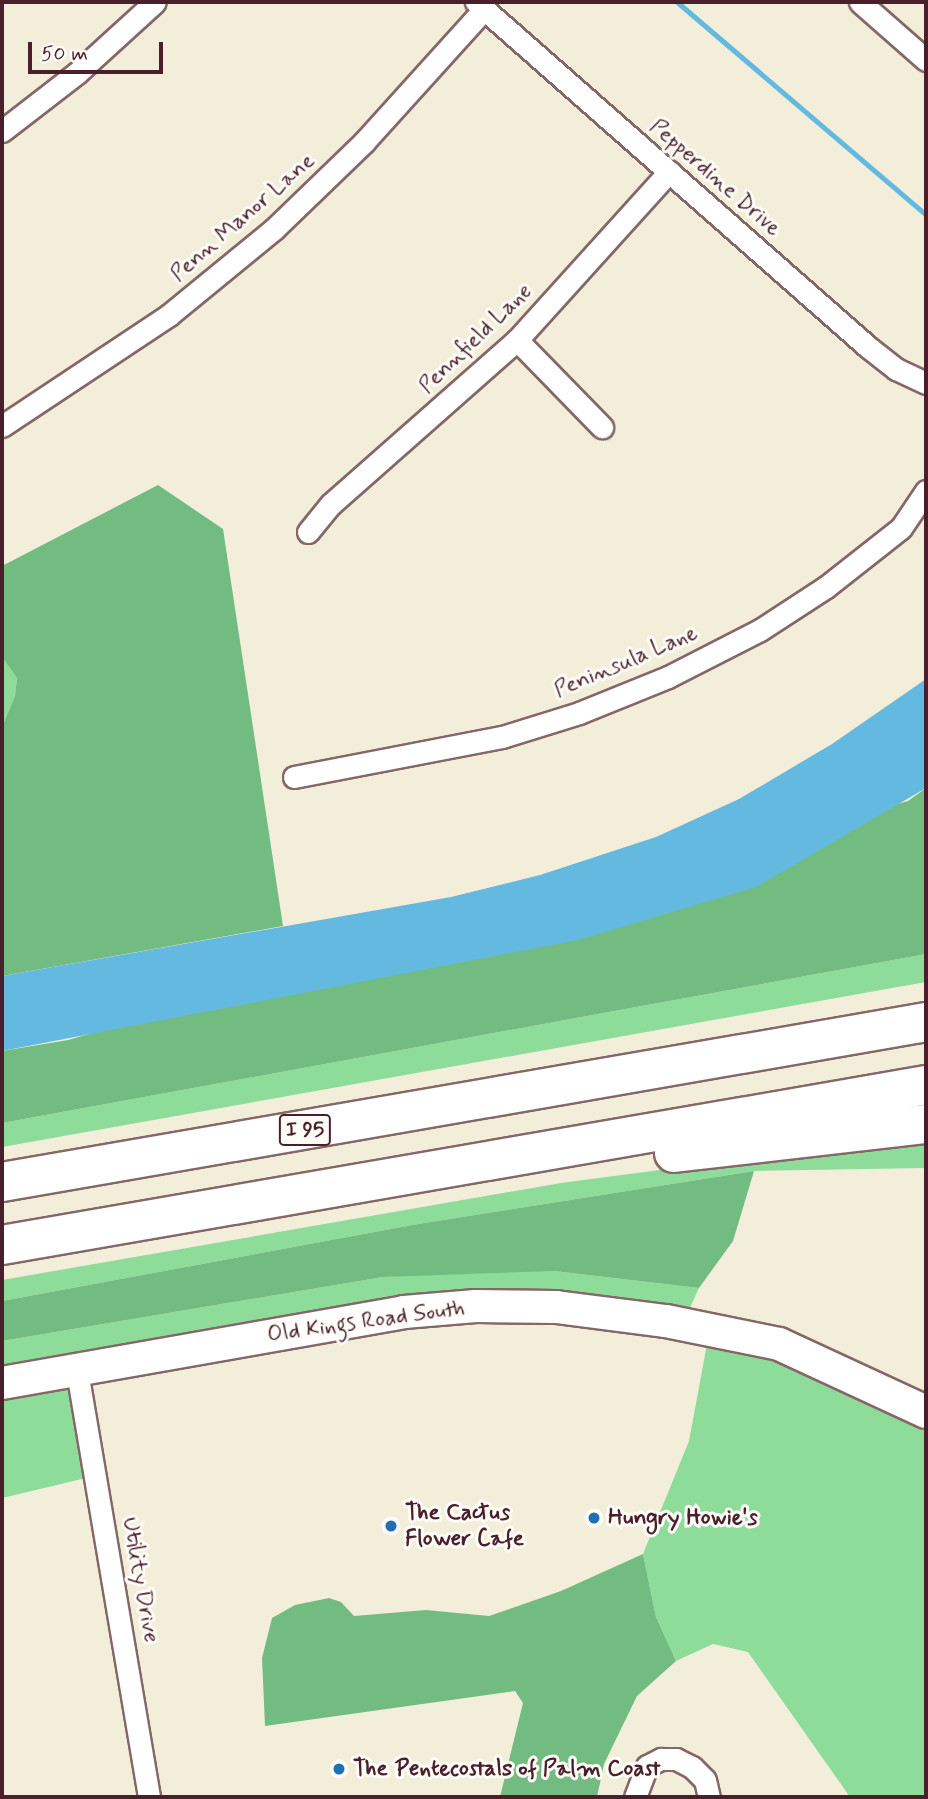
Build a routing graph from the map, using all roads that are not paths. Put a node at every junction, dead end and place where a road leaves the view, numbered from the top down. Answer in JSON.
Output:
{"nodes":[{"id":1,"x":155,"y":2,"type":"edge"},
{"id":2,"x":860,"y":2,"type":"edge"},
{"id":3,"x":480,"y":5,"type":"edge"},
{"id":4,"x":923,"y":52,"type":"edge"},
{"id":5,"x":2,"y":131,"type":"edge"},
{"id":6,"x":669,"y":172,"type":"junction"},
{"id":7,"x":517,"y":340,"type":"junction"},
{"id":8,"x":926,"y":383,"type":"edge"},
{"id":9,"x":2,"y":426,"type":"edge"},
{"id":10,"x":602,"y":427,"type":"dead end"},
{"id":11,"x":926,"y":491,"type":"edge"},
{"id":12,"x":308,"y":532,"type":"dead end"},
{"id":13,"x":294,"y":777,"type":"dead end"},
{"id":14,"x":926,"y":1001,"type":"edge"},
{"id":15,"x":926,"y":1022,"type":"edge"},
{"id":16,"x":607,"y":1078,"type":"junction"},
{"id":17,"x":926,"y":1085,"type":"edge"},
{"id":18,"x":926,"y":1124,"type":"edge"},
{"id":19,"x":484,"y":1162,"type":"junction"},
{"id":20,"x":2,"y":1182,"type":"edge"},
{"id":21,"x":2,"y":1245,"type":"edge"},
{"id":22,"x":77,"y":1371,"type":"junction"},
{"id":23,"x":2,"y":1383,"type":"edge"},
{"id":24,"x":926,"y":1412,"type":"edge"},
{"id":25,"x":149,"y":1797,"type":"edge"},
{"id":26,"x":635,"y":1797,"type":"edge"},
{"id":27,"x":709,"y":1797,"type":"edge"}],
"edges":[{"from":1,"to":5,"type":"street"},
{"from":2,"to":4,"type":"street"},
{"from":3,"to":6,"type":"street","name":"Pepperdine Drive"},
{"from":3,"to":9,"type":"street","name":"Penn Manor Lane"},
{"from":6,"to":7,"type":"street","name":"Pennfield Lane"},
{"from":6,"to":8,"type":"street","name":"Pepperdine Drive"},
{"from":7,"to":10,"type":"street"},
{"from":7,"to":12,"type":"street","name":"Pennfield Lane"},
{"from":11,"to":13,"type":"street","name":"Peninsula Lane"},
{"from":14,"to":16,"type":"highway"},
{"from":15,"to":16,"type":"highway","number":"I 95"},
{"from":16,"to":20,"type":"highway","number":"I 95"},
{"from":17,"to":19,"type":"highway"},
{"from":18,"to":19,"type":"highway"},
{"from":19,"to":21,"type":"highway"},
{"from":22,"to":23,"type":"street","name":"Old Kings Road South"},
{"from":22,"to":24,"type":"street","name":"Old Kings Road South"},
{"from":22,"to":25,"type":"street","name":"Utility Drive"},
{"from":26,"to":27,"type":"street"}]}
